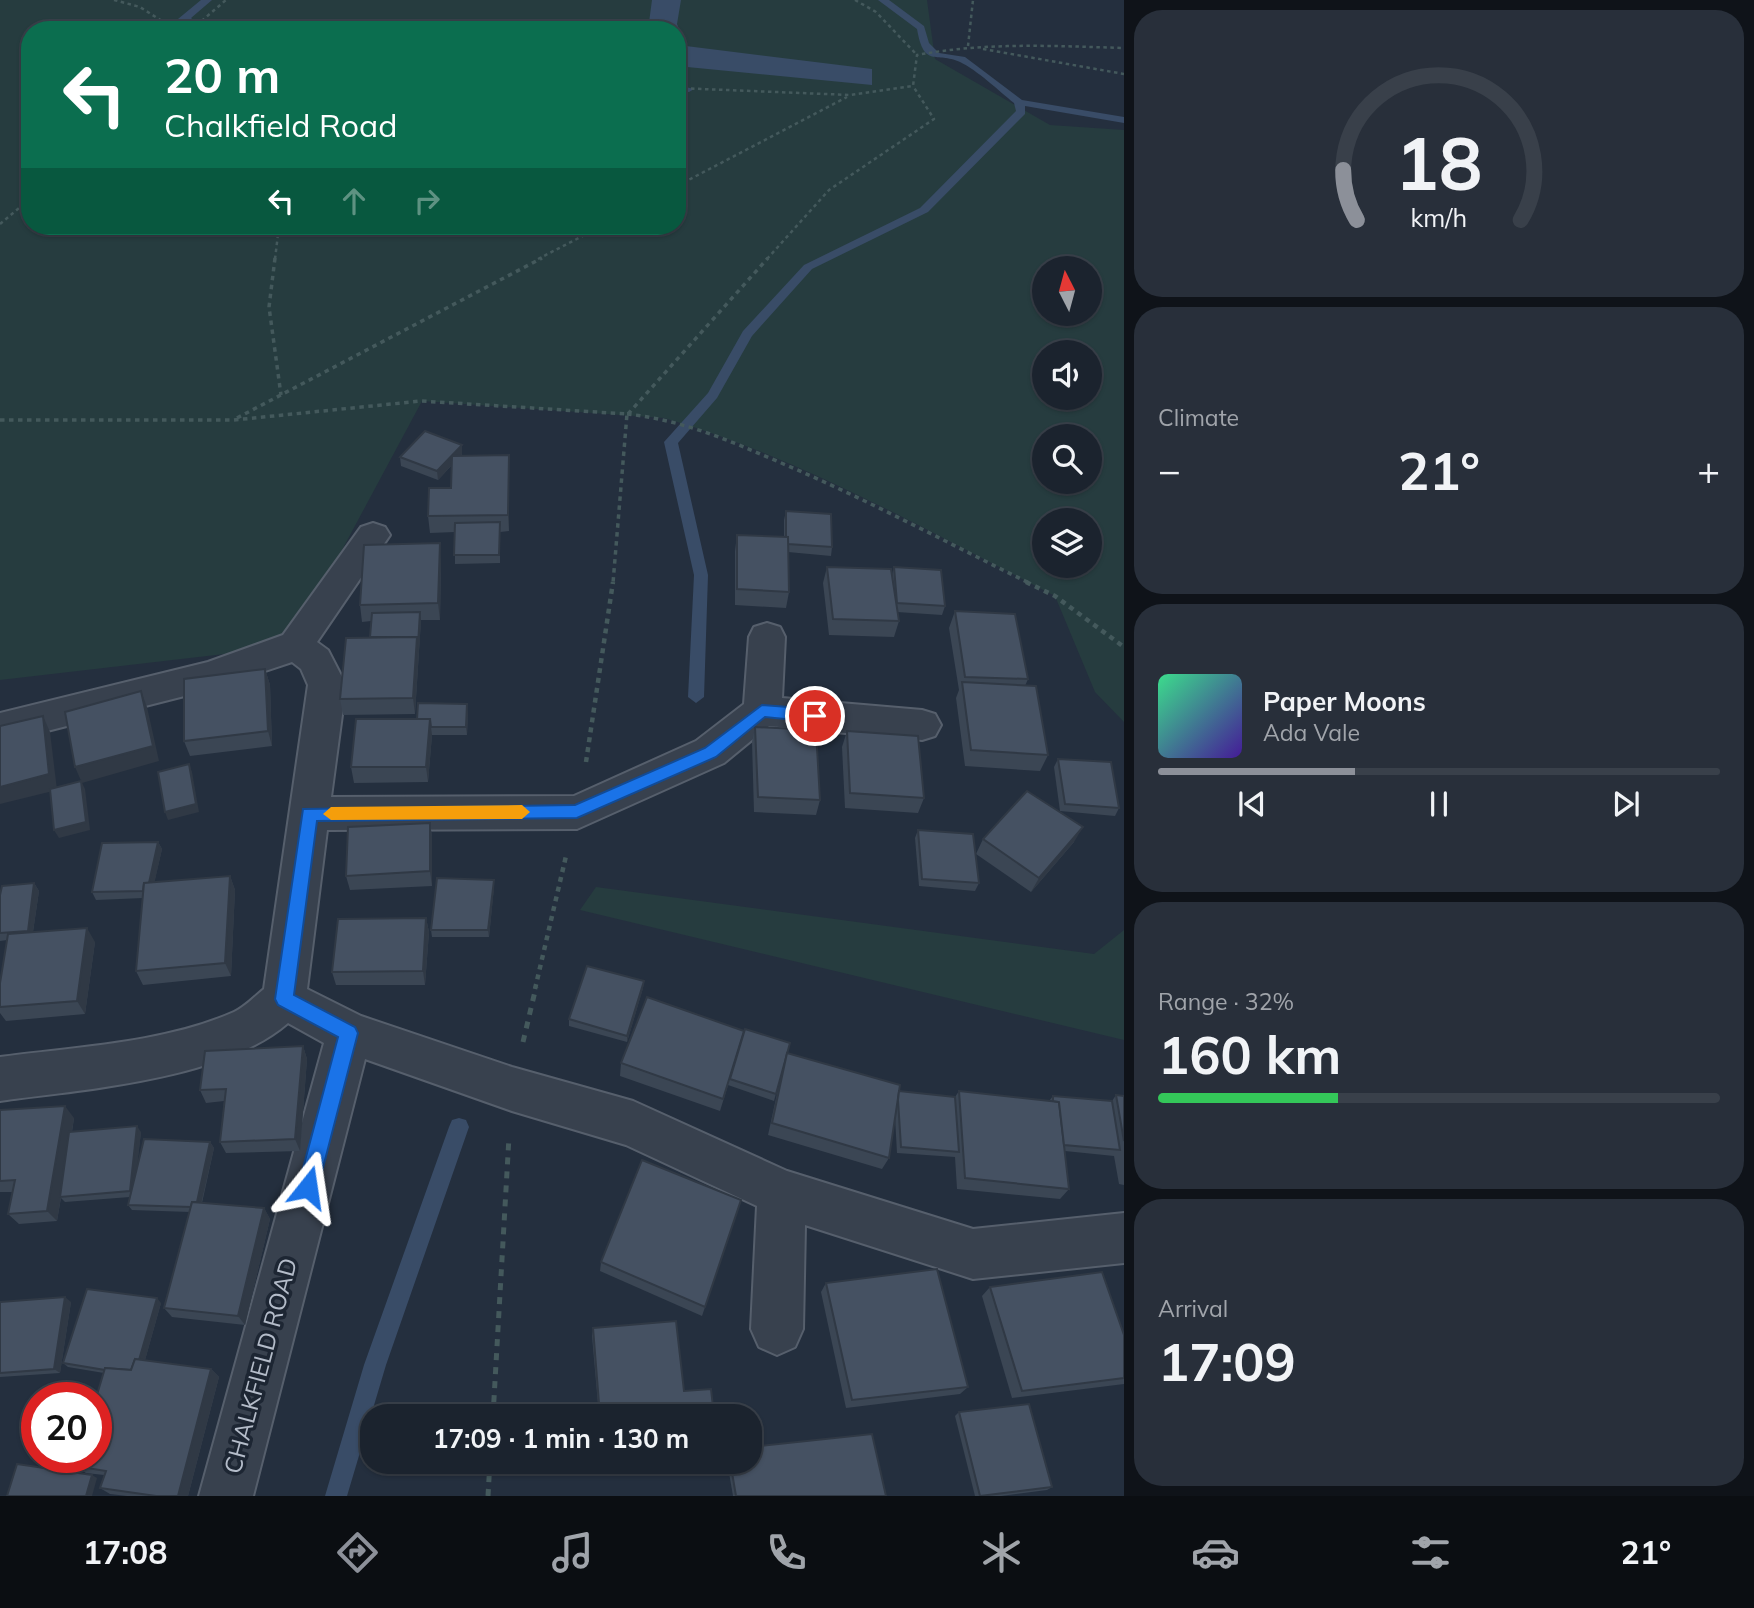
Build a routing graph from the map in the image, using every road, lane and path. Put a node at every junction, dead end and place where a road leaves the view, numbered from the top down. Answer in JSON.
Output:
{"nodes":[{"id":1,"x":114,"y":0,"type":"edge"},
{"id":2,"x":226,"y":0,"type":"edge"},
{"id":3,"x":855,"y":0,"type":"edge"},
{"id":4,"x":973,"y":0,"type":"edge"},
{"id":5,"x":162,"y":21,"type":"edge"},
{"id":6,"x":202,"y":21,"type":"edge"},
{"id":7,"x":968,"y":46,"type":"junction"},
{"id":8,"x":1124,"y":48,"type":"edge"},
{"id":9,"x":917,"y":55,"type":"junction"},
{"id":10,"x":1124,"y":74,"type":"edge"},
{"id":11,"x":913,"y":86,"type":"junction"},
{"id":12,"x":686,"y":88,"type":"edge"},
{"id":13,"x":850,"y":95,"type":"junction"},
{"id":14,"x":686,"y":181,"type":"edge"},
{"id":15,"x":21,"y":206,"type":"edge"},
{"id":16,"x":0,"y":224,"type":"edge"},
{"id":17,"x":278,"y":235,"type":"edge"},
{"id":18,"x":585,"y":235,"type":"edge"},
{"id":19,"x":281,"y":395,"type":"junction"},
{"id":20,"x":627,"y":414,"type":"junction"},
{"id":21,"x":0,"y":419,"type":"edge"},
{"id":22,"x":234,"y":420,"type":"junction"},
{"id":23,"x":373,"y":535,"type":"dead end"},
{"id":24,"x":767,"y":637,"type":"dead end"},
{"id":25,"x":296,"y":645,"type":"junction"},
{"id":26,"x":1124,"y":647,"type":"edge"},
{"id":27,"x":762,"y":711,"type":"junction"},
{"id":28,"x":922,"y":725,"type":"dead end"},
{"id":29,"x":0,"y":728,"type":"edge"},
{"id":30,"x":577,"y":812,"type":"junction"},
{"id":31,"x":309,"y":814,"type":"junction"},
{"id":32,"x":284,"y":999,"type":"junction"},
{"id":33,"x":349,"y":1033,"type":"junction"},
{"id":34,"x":0,"y":1079,"type":"edge"},
{"id":35,"x":512,"y":1089,"type":"junction"},
{"id":36,"x":782,"y":1193,"type":"junction"},
{"id":37,"x":1124,"y":1238,"type":"edge"},
{"id":38,"x":777,"y":1329,"type":"dead end"},
{"id":39,"x":494,"y":1404,"type":"edge"},
{"id":40,"x":489,"y":1474,"type":"edge"},
{"id":41,"x":226,"y":1496,"type":"edge"},
{"id":42,"x":488,"y":1496,"type":"edge"}],
"edges":[{"from":1,"to":5,"type":"path"},
{"from":2,"to":6,"type":"path"},
{"from":3,"to":9,"type":"path"},
{"from":4,"to":7,"type":"path"},
{"from":7,"to":8,"type":"path"},
{"from":7,"to":9,"type":"path"},
{"from":7,"to":10,"type":"path"},
{"from":9,"to":11,"type":"path"},
{"from":11,"to":13,"type":"path"},
{"from":11,"to":20,"type":"path"},
{"from":12,"to":13,"type":"path"},
{"from":13,"to":14,"type":"path"},
{"from":15,"to":16,"type":"path"},
{"from":17,"to":19,"type":"path"},
{"from":18,"to":19,"type":"path"},
{"from":19,"to":22,"type":"path"},
{"from":20,"to":22,"type":"path"},
{"from":20,"to":26,"type":"path"},
{"from":20,"to":30,"type":"path"},
{"from":21,"to":22,"type":"path"},
{"from":23,"to":25,"type":"street"},
{"from":24,"to":27,"type":"street"},
{"from":25,"to":29,"type":"street"},
{"from":25,"to":31,"type":"street"},
{"from":27,"to":28,"type":"street"},
{"from":27,"to":30,"type":"street"},
{"from":30,"to":31,"type":"street"},
{"from":30,"to":35,"type":"path"},
{"from":31,"to":32,"type":"street"},
{"from":32,"to":33,"type":"street"},
{"from":32,"to":34,"type":"street"},
{"from":33,"to":35,"type":"street"},
{"from":33,"to":41,"type":"street","name":"CHALKFIELD ROAD"},
{"from":35,"to":36,"type":"street"},
{"from":35,"to":39,"type":"path"},
{"from":36,"to":37,"type":"street"},
{"from":36,"to":38,"type":"street"},
{"from":40,"to":42,"type":"path"}]}
